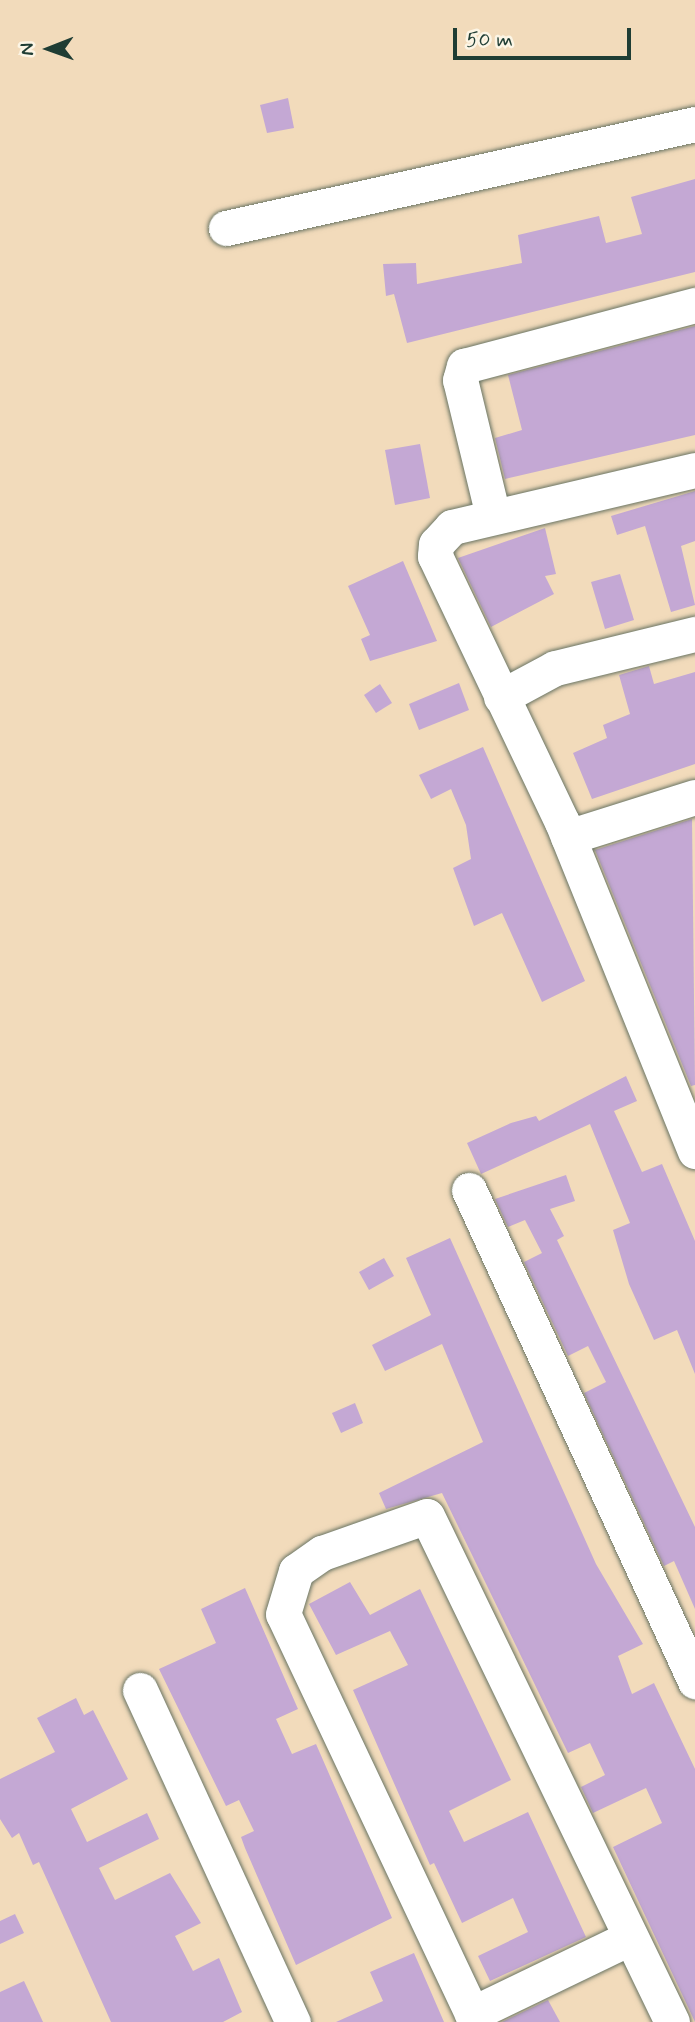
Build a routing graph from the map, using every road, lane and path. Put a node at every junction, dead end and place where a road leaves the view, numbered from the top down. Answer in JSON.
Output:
{"nodes":[{"id":1,"x":695,"y":124,"type":"edge"},
{"id":2,"x":226,"y":228,"type":"dead end"},
{"id":3,"x":695,"y":305,"type":"edge"},
{"id":4,"x":695,"y":470,"type":"edge"},
{"id":5,"x":493,"y":516,"type":"junction"},
{"id":6,"x":695,"y":634,"type":"edge"},
{"id":7,"x":501,"y":697,"type":"junction"},
{"id":8,"x":695,"y":797,"type":"edge"},
{"id":9,"x":568,"y":837,"type":"junction"},
{"id":10,"x":695,"y":1151,"type":"edge"},
{"id":11,"x":469,"y":1190,"type":"dead end"},
{"id":12,"x":695,"y":1681,"type":"edge"},
{"id":13,"x":140,"y":1690,"type":"dead end"},
{"id":14,"x":629,"y":1938,"type":"junction"},
{"id":15,"x":474,"y":2018,"type":"edge"},
{"id":16,"x":293,"y":2022,"type":"edge"},
{"id":17,"x":672,"y":2022,"type":"edge"}],
"edges":[{"from":1,"to":2,"type":"street"},
{"from":3,"to":5,"type":"street"},
{"from":4,"to":5,"type":"street"},
{"from":5,"to":7,"type":"street"},
{"from":6,"to":7,"type":"street"},
{"from":7,"to":9,"type":"street"},
{"from":8,"to":9,"type":"street"},
{"from":9,"to":10,"type":"street"},
{"from":11,"to":12,"type":"street"},
{"from":13,"to":16,"type":"street"},
{"from":14,"to":15,"type":"street"},
{"from":14,"to":15,"type":"street"},
{"from":14,"to":17,"type":"street"}]}
